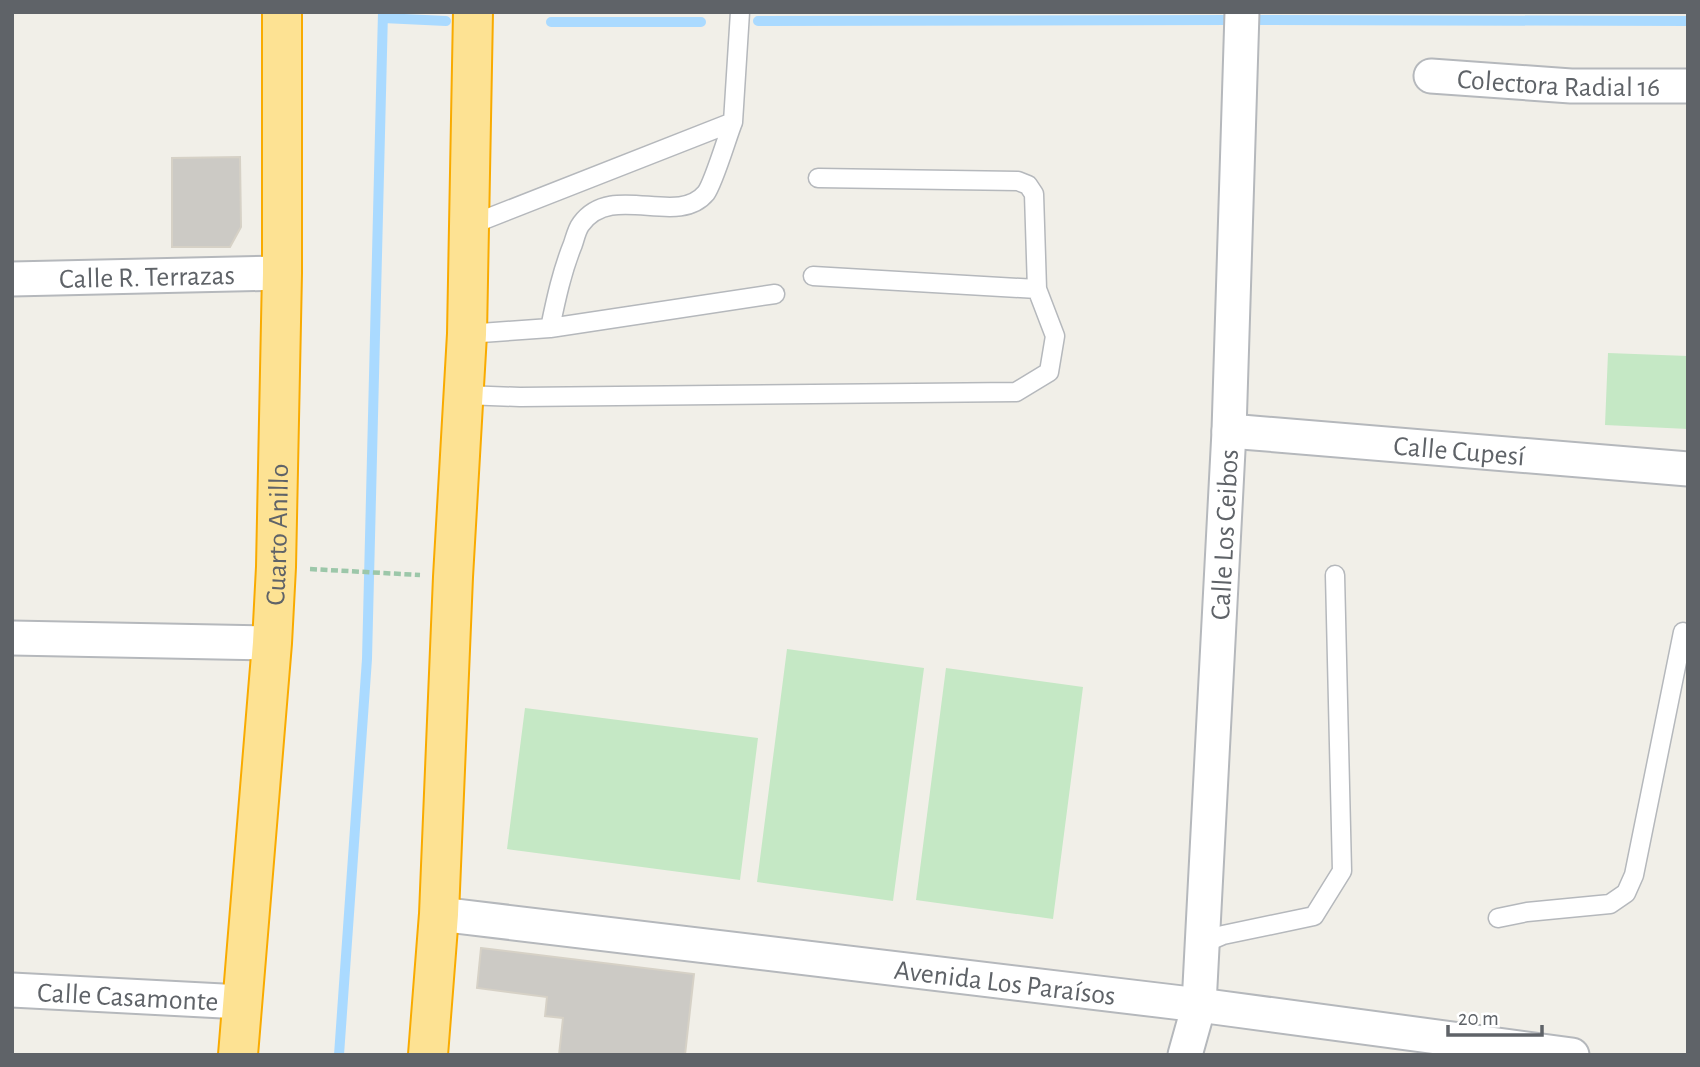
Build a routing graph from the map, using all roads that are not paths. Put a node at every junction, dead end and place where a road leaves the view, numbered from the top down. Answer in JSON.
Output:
{"nodes":[{"id":1,"x":282,"y":12,"type":"edge"},
{"id":2,"x":473,"y":12,"type":"edge"},
{"id":3,"x":740,"y":12,"type":"edge"},
{"id":4,"x":1242,"y":12,"type":"edge"},
{"id":5,"x":1431,"y":76,"type":"dead end"},
{"id":6,"x":1688,"y":86,"type":"edge"},
{"id":7,"x":733,"y":122,"type":"junction"},
{"id":8,"x":818,"y":178,"type":"dead end"},
{"id":9,"x":468,"y":226,"type":"junction"},
{"id":10,"x":282,"y":273,"type":"junction"},
{"id":11,"x":813,"y":276,"type":"dead end"},
{"id":12,"x":12,"y":279,"type":"edge"},
{"id":13,"x":1037,"y":289,"type":"junction"},
{"id":14,"x":775,"y":294,"type":"dead end"},
{"id":15,"x":550,"y":328,"type":"junction"},
{"id":16,"x":467,"y":334,"type":"junction"},
{"id":17,"x":464,"y":396,"type":"junction"},
{"id":18,"x":1229,"y":431,"type":"junction"},
{"id":19,"x":1688,"y":470,"type":"edge"},
{"id":20,"x":1335,"y":575,"type":"dead end"},
{"id":21,"x":1684,"y":632,"type":"dead end"},
{"id":22,"x":12,"y":638,"type":"edge"},
{"id":23,"x":272,"y":643,"type":"junction"},
{"id":24,"x":439,"y":914,"type":"junction"},
{"id":25,"x":1498,"y":918,"type":"dead end"},
{"id":26,"x":1202,"y":944,"type":"junction"},
{"id":27,"x":12,"y":990,"type":"edge"},
{"id":28,"x":242,"y":1002,"type":"junction"},
{"id":29,"x":1199,"y":1005,"type":"junction"},
{"id":30,"x":238,"y":1055,"type":"edge"},
{"id":31,"x":428,"y":1055,"type":"edge"},
{"id":32,"x":1185,"y":1055,"type":"edge"},
{"id":33,"x":1572,"y":1055,"type":"edge"}],
"edges":[{"from":1,"to":10,"type":"highway","name":"Cuarto Anillo"},
{"from":2,"to":9,"type":"highway"},
{"from":3,"to":7,"type":"lane"},
{"from":4,"to":18,"type":"street","name":"Calle Los Ceibos"},
{"from":5,"to":6,"type":"street","name":"Colectora Radial 16"},
{"from":7,"to":9,"type":"lane"},
{"from":7,"to":15,"type":"lane"},
{"from":8,"to":13,"type":"lane"},
{"from":9,"to":16,"type":"highway"},
{"from":10,"to":12,"type":"street","name":"Calle R. Terrazas"},
{"from":10,"to":23,"type":"highway","name":"Cuarto Anillo"},
{"from":11,"to":13,"type":"lane"},
{"from":13,"to":17,"type":"lane"},
{"from":14,"to":15,"type":"lane"},
{"from":15,"to":16,"type":"lane"},
{"from":16,"to":17,"type":"highway"},
{"from":17,"to":24,"type":"highway"},
{"from":18,"to":19,"type":"street","name":"Calle Cupesí"},
{"from":18,"to":26,"type":"street","name":"Calle Los Ceibos"},
{"from":20,"to":26,"type":"lane"},
{"from":21,"to":25,"type":"lane"},
{"from":22,"to":23,"type":"street"},
{"from":23,"to":28,"type":"highway","name":"Cuarto Anillo"},
{"from":24,"to":29,"type":"street","name":"Avenida Los Paraísos"},
{"from":24,"to":31,"type":"highway"},
{"from":26,"to":29,"type":"street","name":"Calle Los Ceibos"},
{"from":27,"to":28,"type":"street","name":"Calle Casamonte"},
{"from":28,"to":30,"type":"highway","name":"Cuarto Anillo"},
{"from":29,"to":32,"type":"street","name":"Calle Los Ceibos"},
{"from":29,"to":33,"type":"street","name":"Avenida Los Paraísos"}]}
